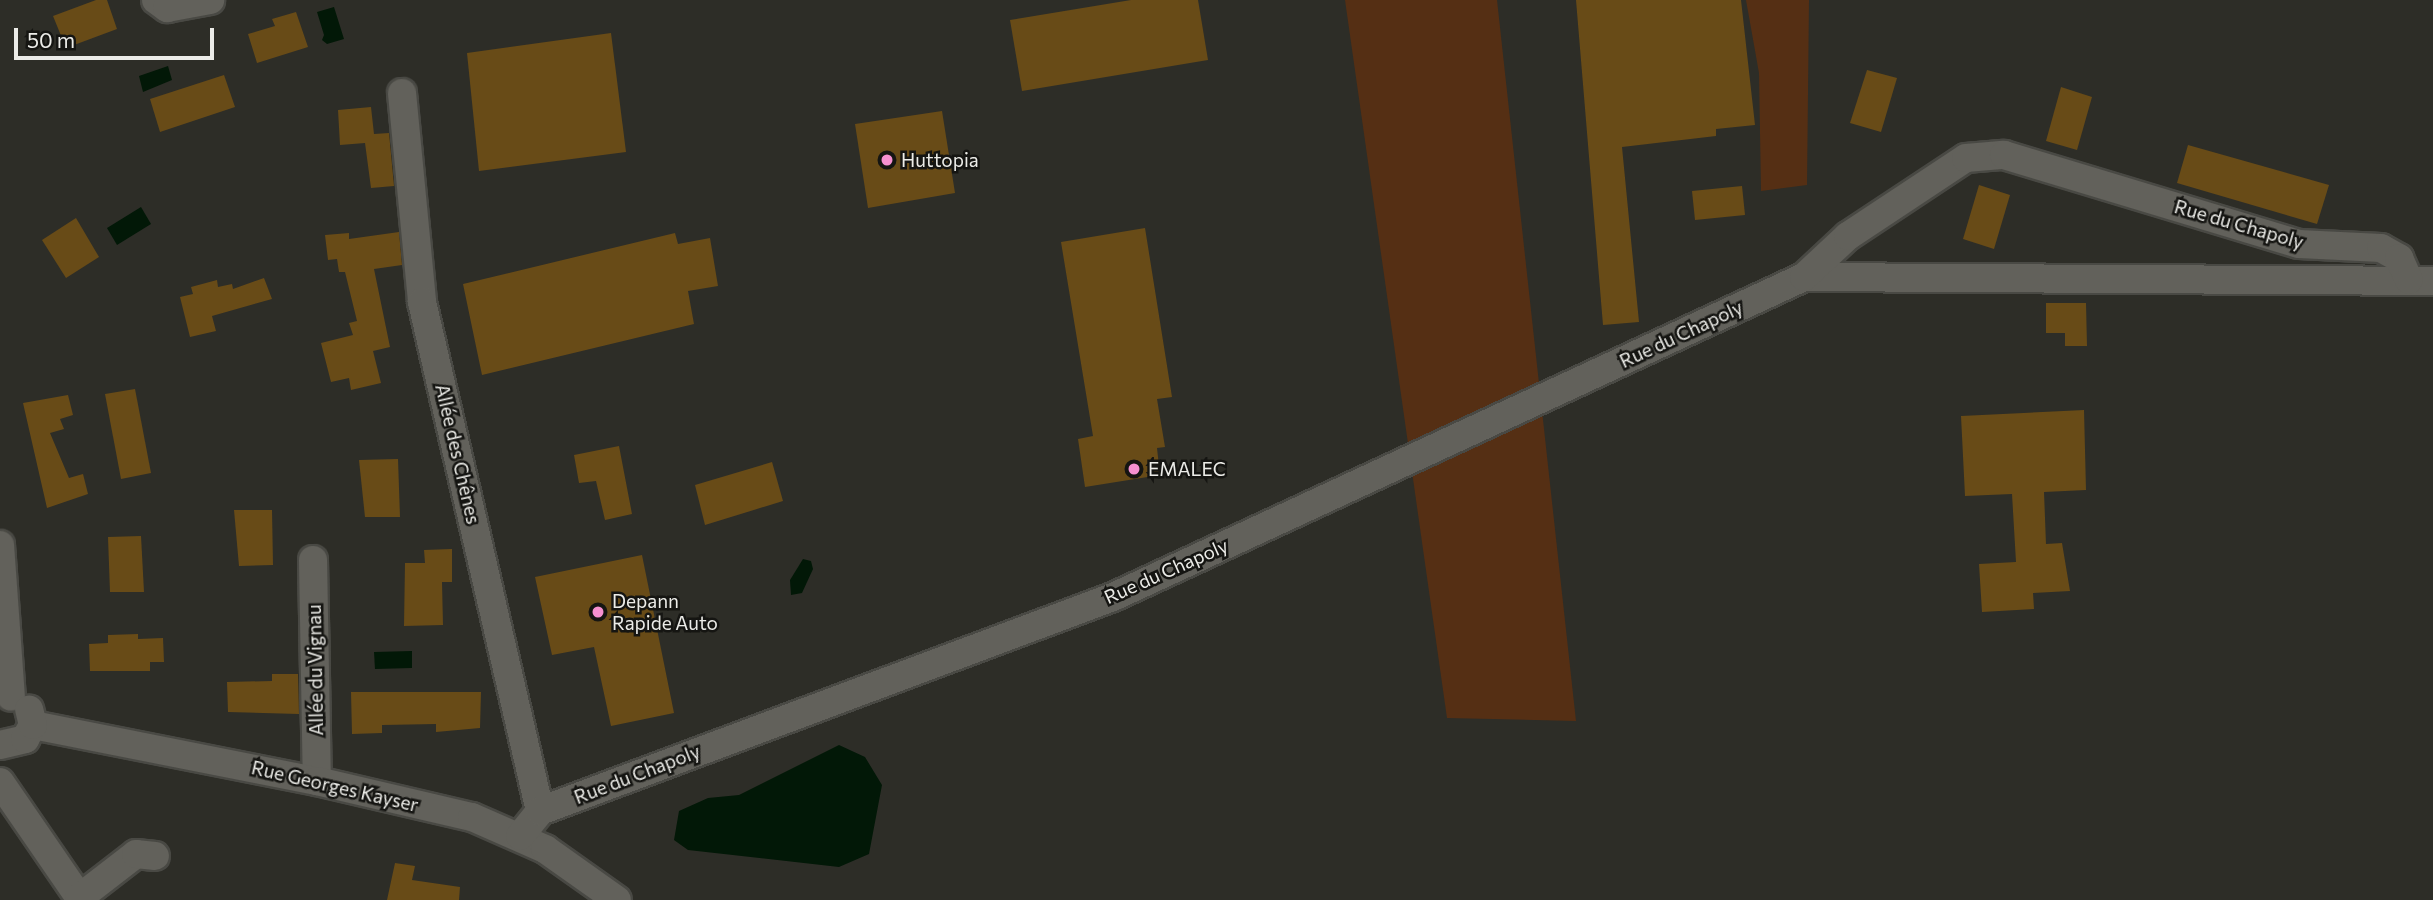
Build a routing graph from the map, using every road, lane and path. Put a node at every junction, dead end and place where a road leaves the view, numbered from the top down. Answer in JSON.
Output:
{"nodes":[{"id":1,"x":156,"y":0,"type":"edge"},
{"id":2,"x":210,"y":0,"type":"edge"},
{"id":3,"x":402,"y":93,"type":"dead end"},
{"id":4,"x":1804,"y":277,"type":"junction"},
{"id":5,"x":2421,"y":281,"type":"edge"},
{"id":6,"x":0,"y":545,"type":"edge"},
{"id":7,"x":313,"y":560,"type":"dead end"},
{"id":8,"x":6,"y":698,"type":"edge"},
{"id":9,"x":33,"y":724,"type":"junction"},
{"id":10,"x":0,"y":745,"type":"edge"},
{"id":11,"x":317,"y":781,"type":"junction"},
{"id":12,"x":0,"y":782,"type":"edge"},
{"id":13,"x":540,"y":811,"type":"junction"},
{"id":14,"x":520,"y":836,"type":"junction"},
{"id":15,"x":155,"y":856,"type":"dead end"},
{"id":16,"x":80,"y":899,"type":"edge"},
{"id":17,"x":617,"y":900,"type":"edge"}],
"edges":[{"from":1,"to":2,"type":"street"},
{"from":3,"to":13,"type":"street","name":"Allée des Chênes"},
{"from":4,"to":5,"type":"street","name":"Rue du Chapoly"},
{"from":4,"to":5,"type":"street","name":"Rue du Chapoly"},
{"from":4,"to":13,"type":"street","name":"Rue du Chapoly"},
{"from":6,"to":8,"type":"street"},
{"from":7,"to":11,"type":"street","name":"Allée du Vignau"},
{"from":8,"to":9,"type":"street"},
{"from":9,"to":10,"type":"street"},
{"from":9,"to":11,"type":"street","name":"Rue Georges Kayser"},
{"from":11,"to":14,"type":"street","name":"Rue Georges Kayser"},
{"from":12,"to":16,"type":"street"},
{"from":13,"to":14,"type":"street"},
{"from":14,"to":17,"type":"street","name":"Rue Georges Kayser"},
{"from":15,"to":16,"type":"street"}]}
